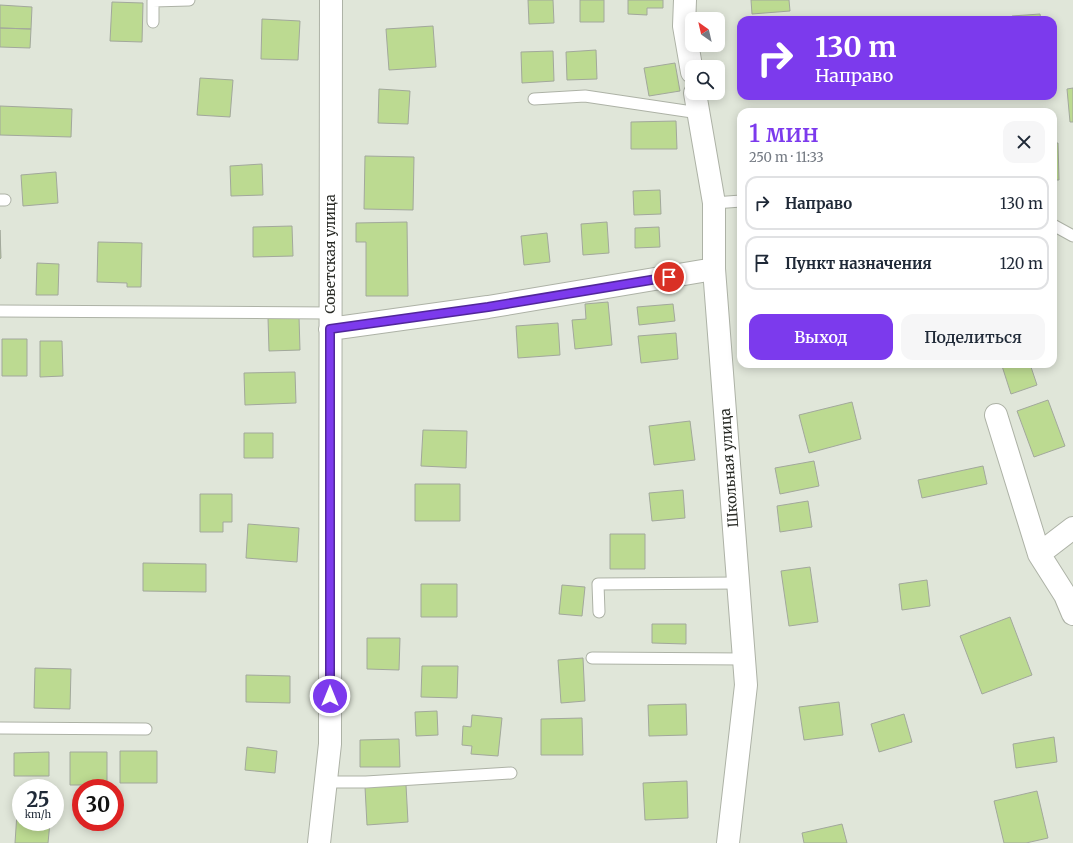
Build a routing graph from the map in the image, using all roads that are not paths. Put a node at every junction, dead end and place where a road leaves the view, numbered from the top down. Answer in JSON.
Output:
{"nodes":[{"id":1,"x":189,"y":0,"type":"edge"},
{"id":2,"x":331,"y":0,"type":"edge"},
{"id":3,"x":685,"y":0,"type":"edge"},
{"id":4,"x":153,"y":22,"type":"dead end"},
{"id":5,"x":690,"y":60,"type":"edge"},
{"id":6,"x":534,"y":99,"type":"dead end"},
{"id":7,"x":697,"y":103,"type":"edge"},
{"id":8,"x":737,"y":201,"type":"edge"},
{"id":9,"x":714,"y":203,"type":"junction"},
{"id":10,"x":1057,"y":227,"type":"edge"},
{"id":11,"x":1073,"y":236,"type":"edge"},
{"id":12,"x":714,"y":269,"type":"junction"},
{"id":13,"x":0,"y":311,"type":"edge"},
{"id":14,"x":330,"y":321,"type":"junction"},
{"id":15,"x":996,"y":414,"type":"dead end"},
{"id":16,"x":1073,"y":528,"type":"edge"},
{"id":17,"x":1039,"y":554,"type":"junction"},
{"id":18,"x":738,"y":583,"type":"junction"},
{"id":19,"x":599,"y":612,"type":"dead end"},
{"id":20,"x":1073,"y":614,"type":"edge"},
{"id":21,"x":592,"y":658,"type":"dead end"},
{"id":22,"x":744,"y":658,"type":"junction"},
{"id":23,"x":0,"y":728,"type":"edge"},
{"id":24,"x":146,"y":729,"type":"dead end"},
{"id":25,"x":511,"y":773,"type":"dead end"},
{"id":26,"x":326,"y":782,"type":"junction"},
{"id":27,"x":319,"y":843,"type":"edge"},
{"id":28,"x":728,"y":843,"type":"edge"}],
"edges":[{"from":1,"to":4,"type":"lane"},
{"from":2,"to":14,"type":"street","name":"Советская улица"},
{"from":3,"to":5,"type":"street"},
{"from":6,"to":7,"type":"lane"},
{"from":7,"to":9,"type":"street","name":"Школьная улица"},
{"from":8,"to":9,"type":"lane"},
{"from":9,"to":12,"type":"street","name":"Школьная улица"},
{"from":10,"to":11,"type":"lane"},
{"from":12,"to":14,"type":"street"},
{"from":12,"to":18,"type":"street","name":"Школьная улица"},
{"from":13,"to":14,"type":"lane"},
{"from":14,"to":26,"type":"street","name":"Советская улица"},
{"from":15,"to":17,"type":"street"},
{"from":16,"to":17,"type":"street"},
{"from":17,"to":20,"type":"street"},
{"from":18,"to":19,"type":"lane"},
{"from":18,"to":22,"type":"street","name":"Школьная улица"},
{"from":21,"to":22,"type":"lane"},
{"from":22,"to":28,"type":"street","name":"Школьная улица"},
{"from":23,"to":24,"type":"lane"},
{"from":25,"to":26,"type":"lane"},
{"from":26,"to":27,"type":"street","name":"Советская улица"}]}
